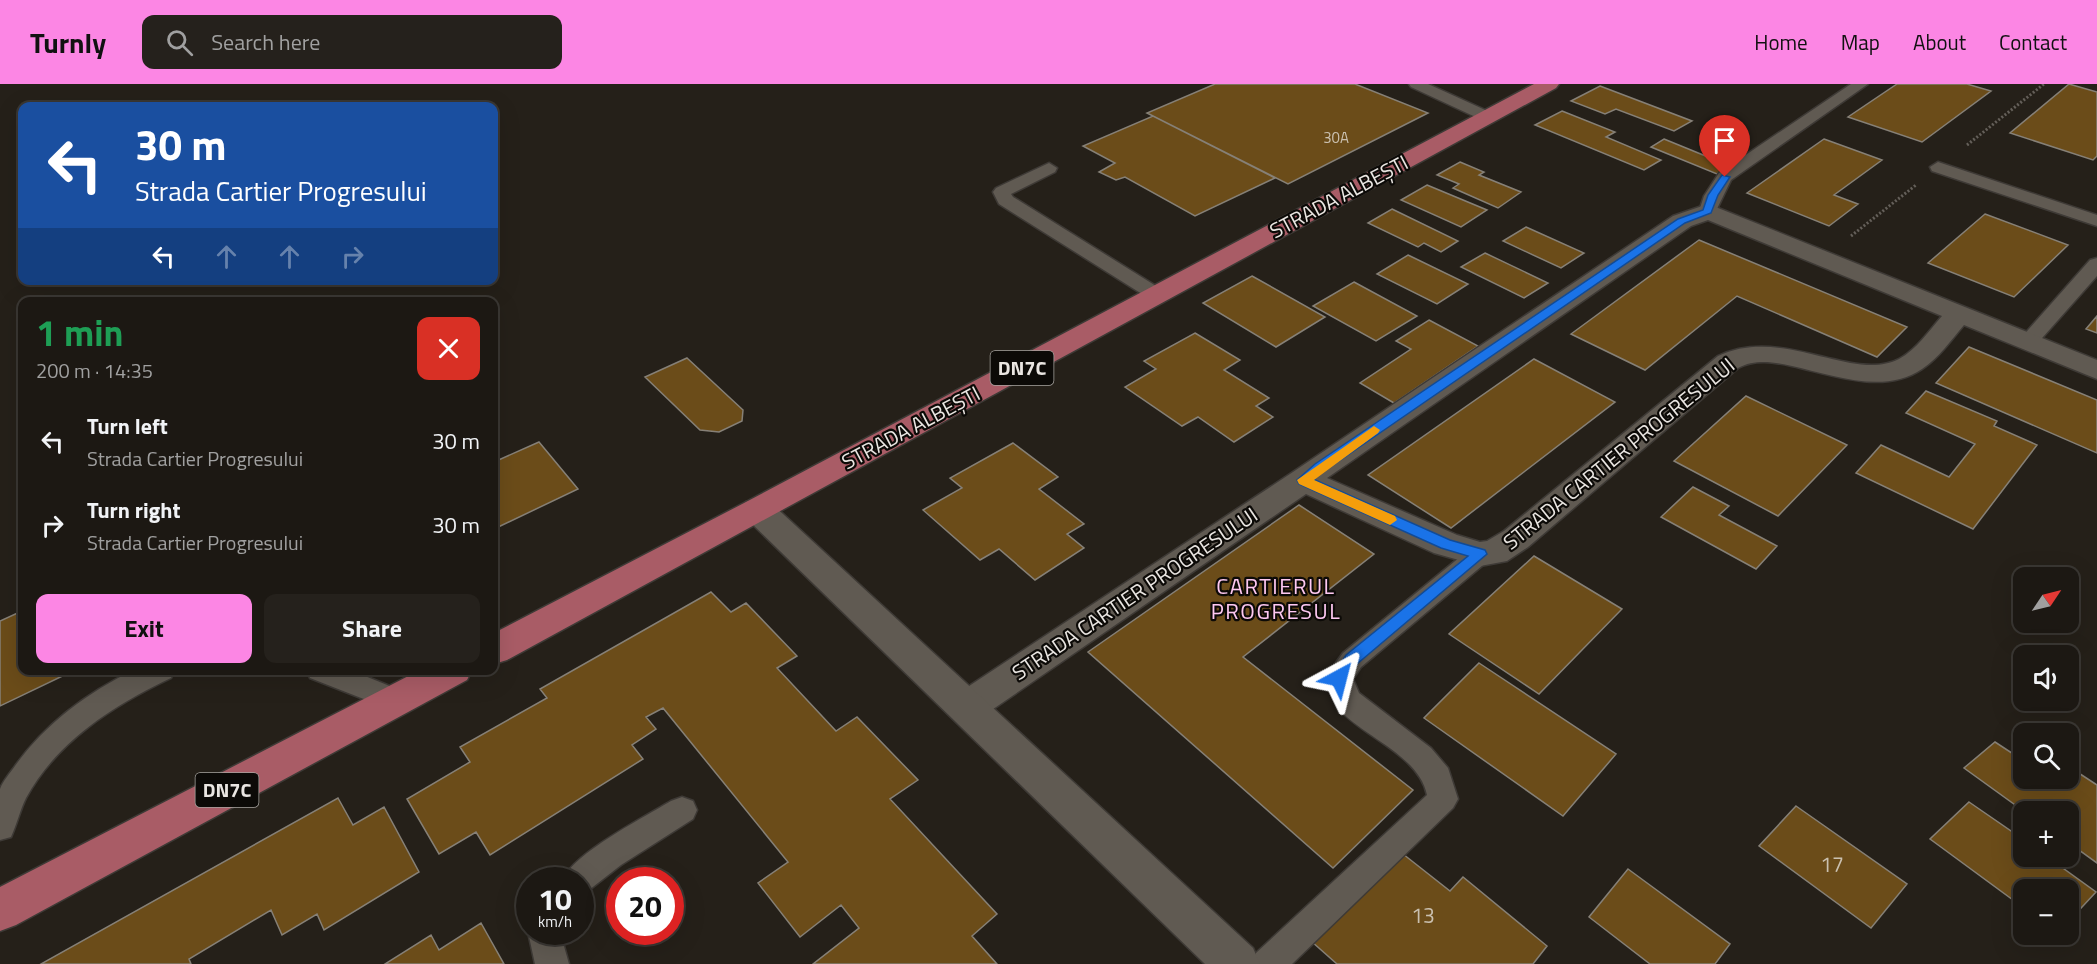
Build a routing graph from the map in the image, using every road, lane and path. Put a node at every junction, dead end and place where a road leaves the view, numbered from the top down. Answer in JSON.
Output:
{"nodes":[{"id":1,"x":1416,"y":84,"type":"edge"},
{"id":2,"x":1549,"y":84,"type":"edge"},
{"id":3,"x":1862,"y":84,"type":"edge"},
{"id":4,"x":1488,"y":117,"type":"junction"},
{"id":5,"x":1938,"y":167,"type":"dead end"},
{"id":6,"x":1048,"y":168,"type":"dead end"},
{"id":7,"x":1708,"y":211,"type":"junction"},
{"id":8,"x":2097,"y":221,"type":"edge"},
{"id":9,"x":2097,"y":264,"type":"edge"},
{"id":10,"x":1157,"y":295,"type":"junction"},
{"id":11,"x":1959,"y":314,"type":"junction"},
{"id":12,"x":2028,"y":342,"type":"junction"},
{"id":13,"x":2097,"y":370,"type":"edge"},
{"id":14,"x":1304,"y":480,"type":"junction"},
{"id":15,"x":759,"y":510,"type":"junction"},
{"id":16,"x":1480,"y":554,"type":"junction"},
{"id":17,"x":498,"y":648,"type":"edge"},
{"id":18,"x":150,"y":675,"type":"edge"},
{"id":19,"x":332,"y":675,"type":"edge"},
{"id":20,"x":445,"y":675,"type":"edge"},
{"id":21,"x":397,"y":701,"type":"junction"},
{"id":22,"x":967,"y":707,"type":"junction"},
{"id":23,"x":682,"y":810,"type":"dead end"},
{"id":24,"x":0,"y":827,"type":"edge"},
{"id":25,"x":594,"y":868,"type":"edge"},
{"id":26,"x":0,"y":910,"type":"edge"},
{"id":27,"x":547,"y":945,"type":"edge"},
{"id":28,"x":552,"y":964,"type":"edge"},
{"id":29,"x":1237,"y":964,"type":"edge"},
{"id":30,"x":1268,"y":964,"type":"edge"}],
"edges":[{"from":1,"to":4,"type":"lane"},
{"from":2,"to":4,"type":"main road","name":"STRADA ALBEȘTI","number":"DN7C"},
{"from":3,"to":7,"type":"lane"},
{"from":4,"to":10,"type":"main road","name":"STRADA ALBEȘTI","number":"DN7C"},
{"from":5,"to":8,"type":"lane"},
{"from":6,"to":10,"type":"lane"},
{"from":7,"to":11,"type":"street"},
{"from":7,"to":14,"type":"street","name":"STRADA CARTIER PROGRESULUI"},
{"from":9,"to":12,"type":"lane"},
{"from":10,"to":15,"type":"main road","name":"STRADA ALBEȘTI","number":"DN7C"},
{"from":11,"to":12,"type":"street"},
{"from":11,"to":16,"type":"street","name":"STRADA CARTIER PROGRESULUI"},
{"from":12,"to":13,"type":"street"},
{"from":14,"to":16,"type":"street","name":"STRADA CARTIER PROGRESULUI"},
{"from":14,"to":22,"type":"street","name":"STRADA CARTIER PROGRESULUI"},
{"from":15,"to":17,"type":"main road","name":"STRADA ALBEȘTI","number":"DN7C"},
{"from":15,"to":22,"type":"street"},
{"from":16,"to":30,"type":"lane"},
{"from":18,"to":24,"type":"lane"},
{"from":19,"to":21,"type":"lane"},
{"from":20,"to":21,"type":"main road","number":"DN7C"},
{"from":21,"to":26,"type":"main road","number":"DN7C"},
{"from":22,"to":29,"type":"street"},
{"from":23,"to":25,"type":"lane"},
{"from":27,"to":28,"type":"lane"}]}
